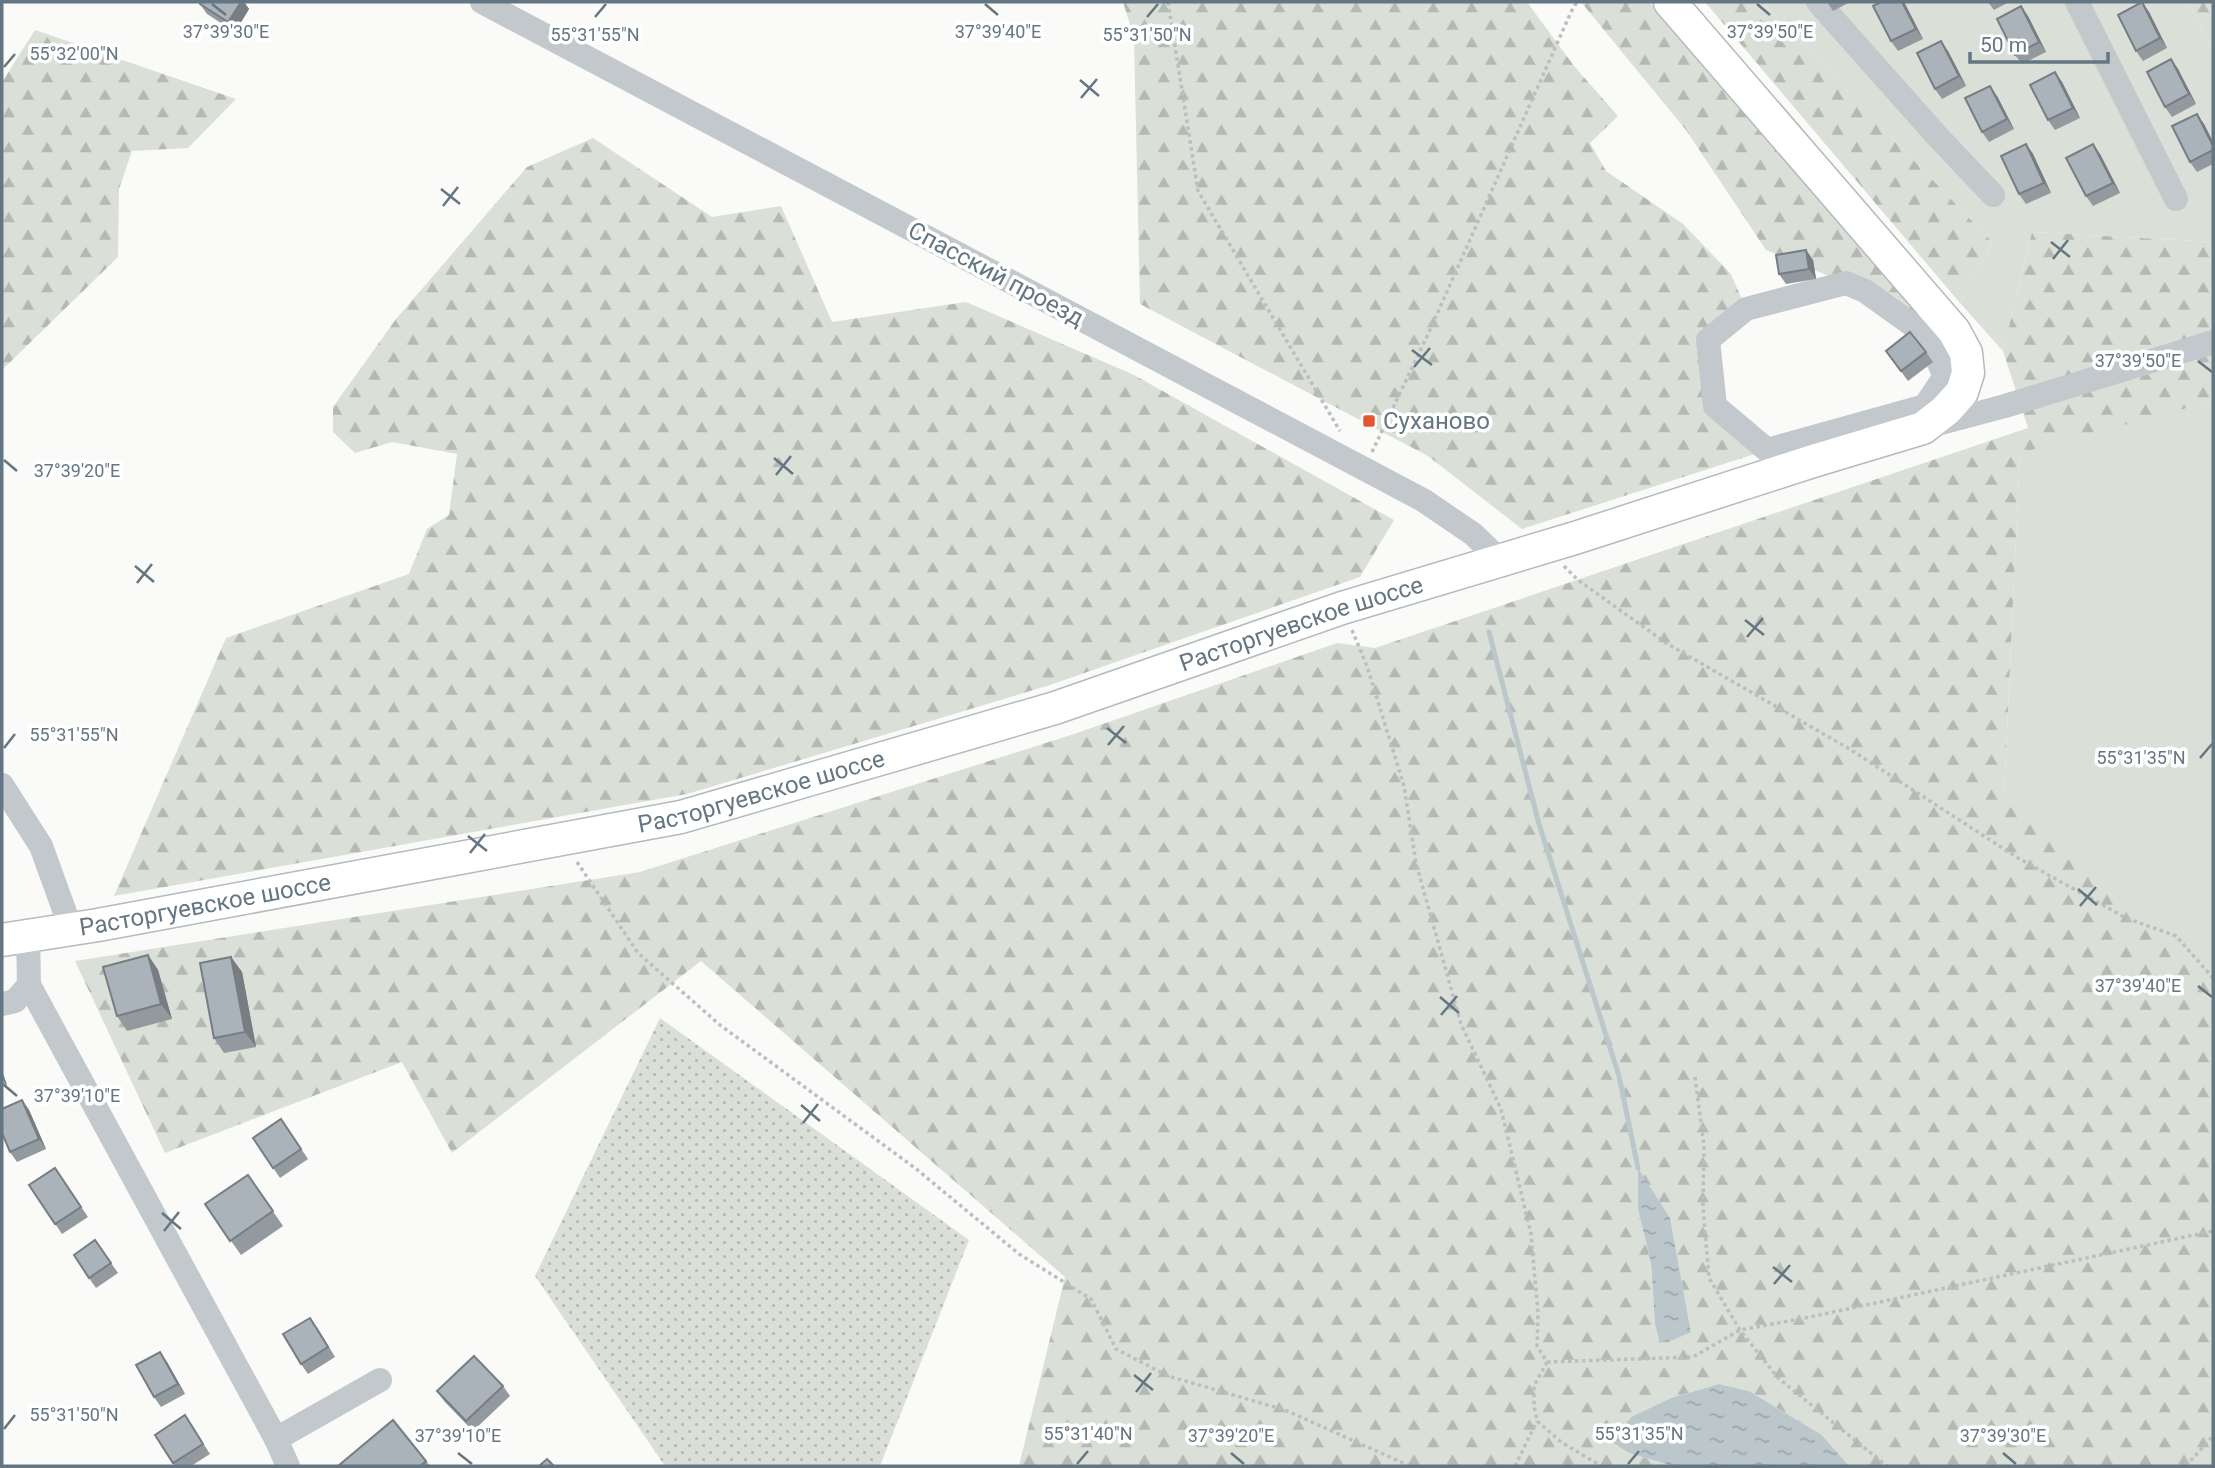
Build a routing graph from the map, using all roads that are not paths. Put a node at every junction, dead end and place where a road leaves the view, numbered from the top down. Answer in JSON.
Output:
{"nodes":[{"id":1,"x":482,"y":2,"type":"edge"},
{"id":2,"x":1670,"y":2,"type":"edge"},
{"id":3,"x":1818,"y":2,"type":"edge"},
{"id":4,"x":2077,"y":2,"type":"edge"},
{"id":5,"x":1993,"y":195,"type":"dead end"},
{"id":6,"x":2176,"y":199,"type":"dead end"},
{"id":7,"x":2213,"y":342,"type":"edge"},
{"id":8,"x":1945,"y":376,"type":"joint"},
{"id":9,"x":1923,"y":428,"type":"junction"},
{"id":10,"x":1500,"y":560,"type":"junction"},
{"id":11,"x":2,"y":785,"type":"edge"},
{"id":12,"x":71,"y":929,"type":"junction"},
{"id":13,"x":15,"y":938,"type":"edge"},
{"id":14,"x":29,"y":985,"type":"junction"},
{"id":15,"x":2,"y":1004,"type":"edge"},
{"id":16,"x":380,"y":1380,"type":"dead end"},
{"id":17,"x":276,"y":1440,"type":"junction"},
{"id":18,"x":288,"y":1466,"type":"edge"}],
"edges":[{"from":1,"to":10,"type":"street","name":"Спасский проезд"},
{"from":2,"to":9,"type":"main road"},
{"from":3,"to":5,"type":"street"},
{"from":4,"to":6,"type":"street"},
{"from":7,"to":9,"type":"street"},
{"from":8,"to":8,"type":"street"},
{"from":9,"to":10,"type":"main road","name":"Расторгуевское шоссе"},
{"from":10,"to":12,"type":"main road","name":"Расторгуевское шоссе"},
{"from":11,"to":12,"type":"street"},
{"from":12,"to":13,"type":"main road","name":"Расторгуевское шоссе"},
{"from":13,"to":14,"type":"street"},
{"from":14,"to":15,"type":"street"},
{"from":14,"to":17,"type":"street"},
{"from":16,"to":17,"type":"street"},
{"from":17,"to":18,"type":"street"}]}
